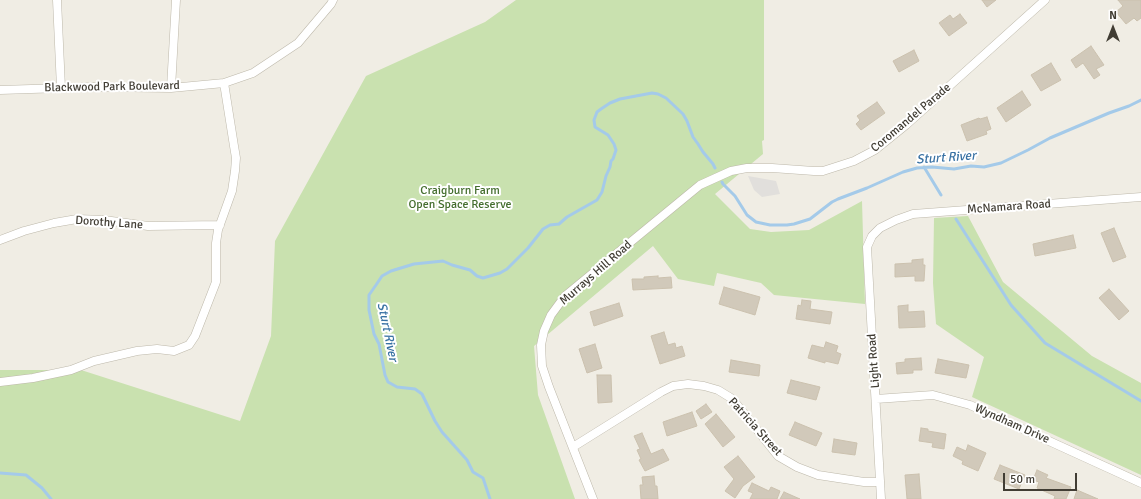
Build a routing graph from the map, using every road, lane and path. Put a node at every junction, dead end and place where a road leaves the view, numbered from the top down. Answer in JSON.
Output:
{"nodes":[{"id":1,"x":57,"y":0,"type":"edge"},
{"id":2,"x":176,"y":0,"type":"edge"},
{"id":3,"x":333,"y":0,"type":"edge"},
{"id":4,"x":1045,"y":0,"type":"edge"},
{"id":5,"x":224,"y":83,"type":"junction"},
{"id":6,"x":61,"y":88,"type":"junction"},
{"id":7,"x":171,"y":88,"type":"junction"},
{"id":8,"x":0,"y":90,"type":"edge"},
{"id":9,"x":726,"y":173,"type":"joint"},
{"id":10,"x":1141,"y":197,"type":"edge"},
{"id":11,"x":220,"y":225,"type":"junction"},
{"id":12,"x":880,"y":228,"type":"joint"},
{"id":13,"x":0,"y":240,"type":"edge"},
{"id":14,"x":0,"y":382,"type":"edge"},
{"id":15,"x":876,"y":399,"type":"junction"},
{"id":16,"x":573,"y":447,"type":"junction"},
{"id":17,"x":880,"y":482,"type":"junction"},
{"id":18,"x":1141,"y":482,"type":"edge"},
{"id":19,"x":593,"y":499,"type":"edge"},
{"id":20,"x":881,"y":499,"type":"edge"}],
"edges":[{"from":1,"to":6,"type":"street"},
{"from":2,"to":7,"type":"street"},
{"from":3,"to":5,"type":"street","name":"Blackwood Park Boulevard"},
{"from":4,"to":9,"type":"street","name":"Coromandel Parade"},
{"from":5,"to":7,"type":"street","name":"Blackwood Park Boulevard"},
{"from":5,"to":11,"type":"street"},
{"from":6,"to":7,"type":"street","name":"Blackwood Park Boulevard"},
{"from":6,"to":8,"type":"street","name":"Blackwood Park Boulevard"},
{"from":9,"to":16,"type":"street","name":"Murrays Hill Road"},
{"from":10,"to":12,"type":"street","name":"McNamara Road"},
{"from":11,"to":13,"type":"street","name":"Dorothy Lane"},
{"from":11,"to":14,"type":"street"},
{"from":12,"to":15,"type":"street","name":"Light Road"},
{"from":15,"to":17,"type":"street","name":"Light Road"},
{"from":15,"to":18,"type":"street","name":"Wyndham Drive"},
{"from":16,"to":17,"type":"street","name":"Patricia Street"},
{"from":16,"to":19,"type":"street","name":"Murrays Hill Road"},
{"from":17,"to":20,"type":"street","name":"Light Road"}]}
